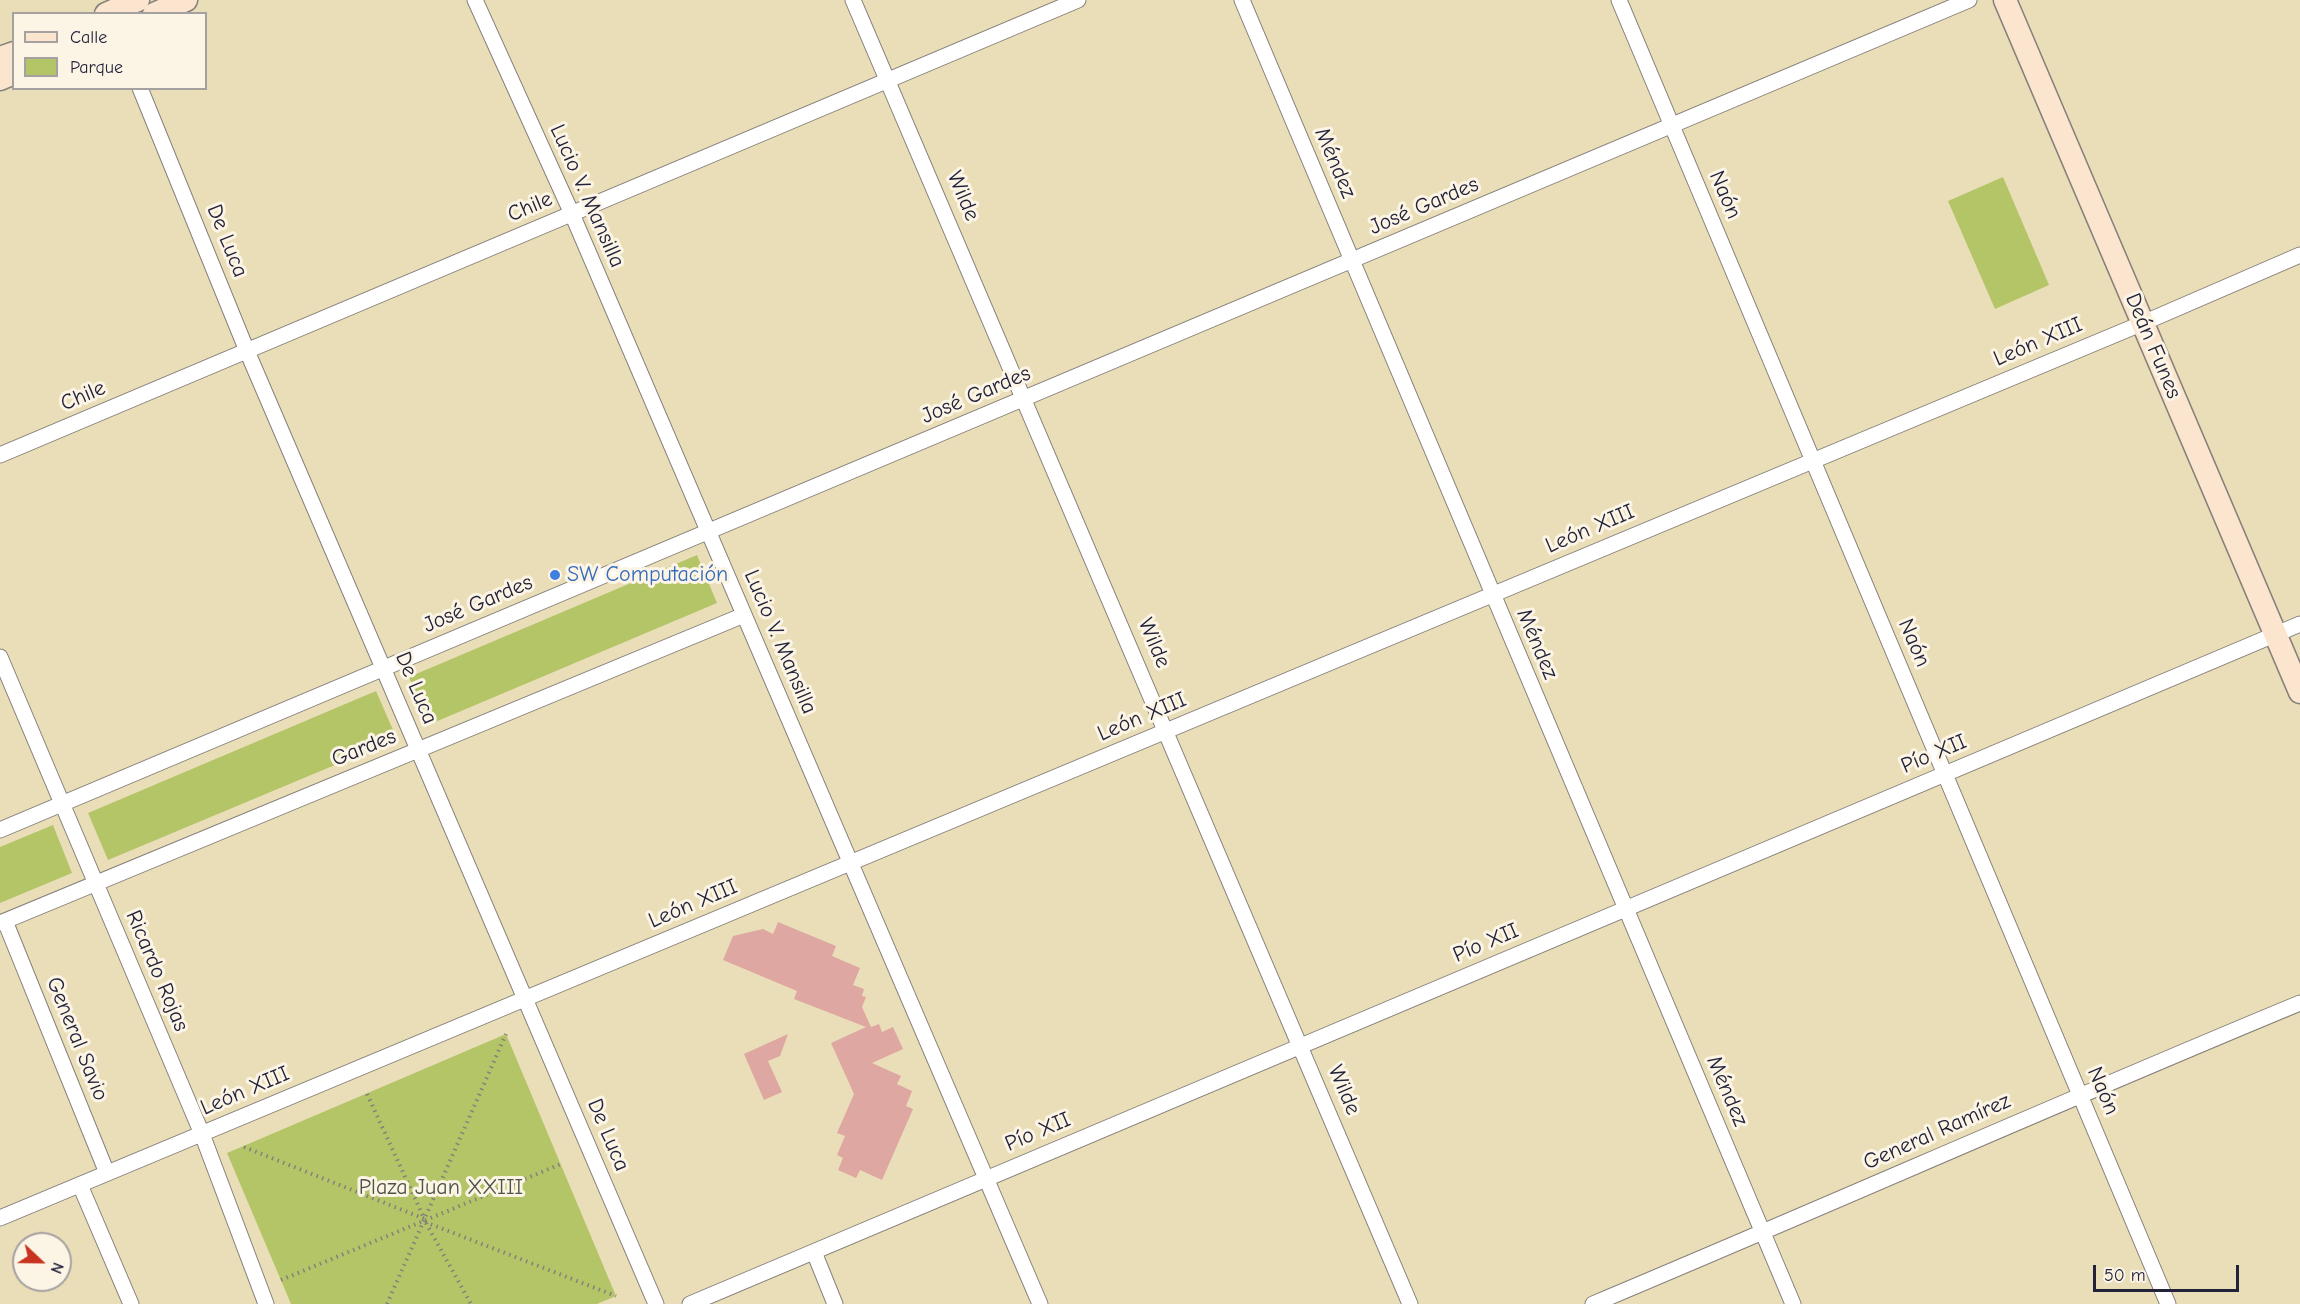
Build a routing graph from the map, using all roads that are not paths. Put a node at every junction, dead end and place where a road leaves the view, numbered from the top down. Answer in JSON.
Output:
{"nodes":[{"id":1,"x":138,"y":0,"type":"edge"},
{"id":2,"x":186,"y":0,"type":"edge"},
{"id":3,"x":475,"y":0,"type":"edge"},
{"id":4,"x":854,"y":0,"type":"edge"},
{"id":5,"x":1078,"y":0,"type":"edge"},
{"id":6,"x":1242,"y":0,"type":"edge"},
{"id":7,"x":1619,"y":0,"type":"edge"},
{"id":8,"x":1969,"y":0,"type":"edge"},
{"id":9,"x":2005,"y":0,"type":"edge"},
{"id":10,"x":107,"y":10,"type":"edge"},
{"id":11,"x":159,"y":12,"type":"edge"},
{"id":12,"x":889,"y":80,"type":"junction"},
{"id":13,"x":141,"y":90,"type":"edge"},
{"id":14,"x":1672,"y":126,"type":"junction"},
{"id":15,"x":572,"y":214,"type":"junction"},
{"id":16,"x":2300,"y":255,"type":"edge"},
{"id":17,"x":1352,"y":260,"type":"junction"},
{"id":18,"x":2143,"y":322,"type":"junction"},
{"id":19,"x":247,"y":351,"type":"junction"},
{"id":20,"x":1025,"y":398,"type":"junction"},
{"id":21,"x":0,"y":455,"type":"edge"},
{"id":22,"x":1813,"y":460,"type":"junction"},
{"id":23,"x":708,"y":532,"type":"junction"},
{"id":24,"x":1492,"y":594,"type":"junction"},
{"id":25,"x":744,"y":615,"type":"junction"},
{"id":26,"x":2300,"y":624,"type":"edge"},
{"id":27,"x":2275,"y":634,"type":"junction"},
{"id":28,"x":0,"y":657,"type":"edge"},
{"id":29,"x":383,"y":669,"type":"junction"},
{"id":30,"x":2300,"y":692,"type":"edge"},
{"id":31,"x":1167,"y":731,"type":"junction"},
{"id":32,"x":418,"y":750,"type":"junction"},
{"id":33,"x":1945,"y":774,"type":"junction"},
{"id":34,"x":62,"y":804,"type":"junction"},
{"id":35,"x":0,"y":830,"type":"edge"},
{"id":36,"x":851,"y":863,"type":"junction"},
{"id":37,"x":96,"y":883,"type":"junction"},
{"id":38,"x":1624,"y":909,"type":"junction"},
{"id":39,"x":2,"y":922,"type":"edge"},
{"id":40,"x":525,"y":999,"type":"junction"},
{"id":41,"x":2300,"y":1003,"type":"edge"},
{"id":42,"x":1301,"y":1046,"type":"junction"},
{"id":43,"x":2080,"y":1095,"type":"junction"},
{"id":44,"x":202,"y":1134,"type":"junction"},
{"id":45,"x":107,"y":1173,"type":"junction"},
{"id":46,"x":987,"y":1179,"type":"junction"},
{"id":47,"x":80,"y":1185,"type":"junction"},
{"id":48,"x":0,"y":1218,"type":"edge"},
{"id":49,"x":1764,"y":1233,"type":"junction"},
{"id":50,"x":813,"y":1252,"type":"junction"},
{"id":51,"x":131,"y":1304,"type":"edge"},
{"id":52,"x":266,"y":1304,"type":"edge"},
{"id":53,"x":656,"y":1304,"type":"edge"},
{"id":54,"x":690,"y":1304,"type":"edge"},
{"id":55,"x":835,"y":1304,"type":"edge"},
{"id":56,"x":1040,"y":1304,"type":"edge"},
{"id":57,"x":1410,"y":1304,"type":"edge"},
{"id":58,"x":1593,"y":1304,"type":"edge"},
{"id":59,"x":1793,"y":1304,"type":"edge"},
{"id":60,"x":2168,"y":1304,"type":"edge"}],
"edges":[{"from":1,"to":10,"type":"street"},
{"from":2,"to":11,"type":"street"},
{"from":3,"to":15,"type":"street","name":"Lucio V. Mansilla"},
{"from":4,"to":12,"type":"street","name":"Wilde"},
{"from":5,"to":12,"type":"street","name":"Chile"},
{"from":6,"to":17,"type":"street","name":"Méndez"},
{"from":7,"to":14,"type":"street","name":"Naón"},
{"from":8,"to":14,"type":"street","name":"José Gardes"},
{"from":9,"to":18,"type":"street","name":"Deán Funes"},
{"from":12,"to":15,"type":"street","name":"Chile"},
{"from":12,"to":20,"type":"street","name":"Wilde"},
{"from":13,"to":19,"type":"street","name":"De Luca"},
{"from":14,"to":17,"type":"street","name":"José Gardes"},
{"from":14,"to":22,"type":"street","name":"Naón"},
{"from":15,"to":19,"type":"street","name":"Chile"},
{"from":15,"to":23,"type":"street","name":"Lucio V. Mansilla"},
{"from":16,"to":18,"type":"street","name":"León XIII"},
{"from":17,"to":20,"type":"street","name":"José Gardes"},
{"from":17,"to":24,"type":"street","name":"Méndez"},
{"from":18,"to":22,"type":"street","name":"León XIII"},
{"from":18,"to":27,"type":"street","name":"Deán Funes"},
{"from":19,"to":21,"type":"street","name":"Chile"},
{"from":19,"to":29,"type":"street","name":"De Luca"},
{"from":20,"to":23,"type":"street","name":"José Gardes"},
{"from":20,"to":31,"type":"street","name":"Wilde"},
{"from":22,"to":24,"type":"street","name":"León XIII"},
{"from":22,"to":33,"type":"street","name":"Naón"},
{"from":23,"to":25,"type":"street","name":"Lucio V. Mansilla"},
{"from":23,"to":29,"type":"street","name":"José Gardes"},
{"from":24,"to":31,"type":"street","name":"León XIII"},
{"from":24,"to":38,"type":"street","name":"Méndez"},
{"from":25,"to":32,"type":"street","name":"Gardes"},
{"from":25,"to":36,"type":"street","name":"Lucio V. Mansilla"},
{"from":26,"to":27,"type":"street","name":"Pío XII"},
{"from":27,"to":30,"type":"street","name":"Deán Funes"},
{"from":27,"to":33,"type":"street","name":"Pío XII"},
{"from":28,"to":34,"type":"street","name":"Ricardo Rojas"},
{"from":29,"to":32,"type":"street","name":"De Luca"},
{"from":29,"to":34,"type":"street","name":"José Gardes"},
{"from":31,"to":36,"type":"street","name":"León XIII"},
{"from":31,"to":42,"type":"street","name":"Wilde"},
{"from":32,"to":37,"type":"street","name":"Gardes"},
{"from":32,"to":40,"type":"street","name":"De Luca"},
{"from":33,"to":38,"type":"street","name":"Pío XII"},
{"from":33,"to":43,"type":"street","name":"Naón"},
{"from":34,"to":35,"type":"street","name":"José Gardes"},
{"from":34,"to":37,"type":"street","name":"Ricardo Rojas"},
{"from":36,"to":40,"type":"street","name":"León XIII"},
{"from":36,"to":46,"type":"street","name":"Lucio V. Mansilla"},
{"from":37,"to":39,"type":"street","name":"Gardes"},
{"from":37,"to":44,"type":"street","name":"Ricardo Rojas"},
{"from":38,"to":42,"type":"street","name":"Pío XII"},
{"from":38,"to":49,"type":"street","name":"Méndez"},
{"from":39,"to":45,"type":"street","name":"General Savio"},
{"from":40,"to":44,"type":"street","name":"León XIII"},
{"from":40,"to":53,"type":"street","name":"De Luca"},
{"from":41,"to":43,"type":"street","name":"General Ramírez"},
{"from":42,"to":46,"type":"street","name":"Pío XII"},
{"from":42,"to":57,"type":"street","name":"Wilde"},
{"from":43,"to":49,"type":"street","name":"General Ramírez"},
{"from":43,"to":60,"type":"street","name":"Naón"},
{"from":44,"to":45,"type":"street","name":"León XIII"},
{"from":44,"to":52,"type":"street","name":"Ricardo Rojas"},
{"from":45,"to":47,"type":"street","name":"León XIII"},
{"from":46,"to":50,"type":"street","name":"Pío XII"},
{"from":46,"to":56,"type":"street","name":"Lucio V. Mansilla"},
{"from":47,"to":48,"type":"street","name":"León XIII"},
{"from":47,"to":51,"type":"street"},
{"from":49,"to":58,"type":"street","name":"General Ramírez"},
{"from":49,"to":59,"type":"street","name":"Méndez"},
{"from":50,"to":54,"type":"street","name":"Pío XII"},
{"from":50,"to":55,"type":"street"}]}
